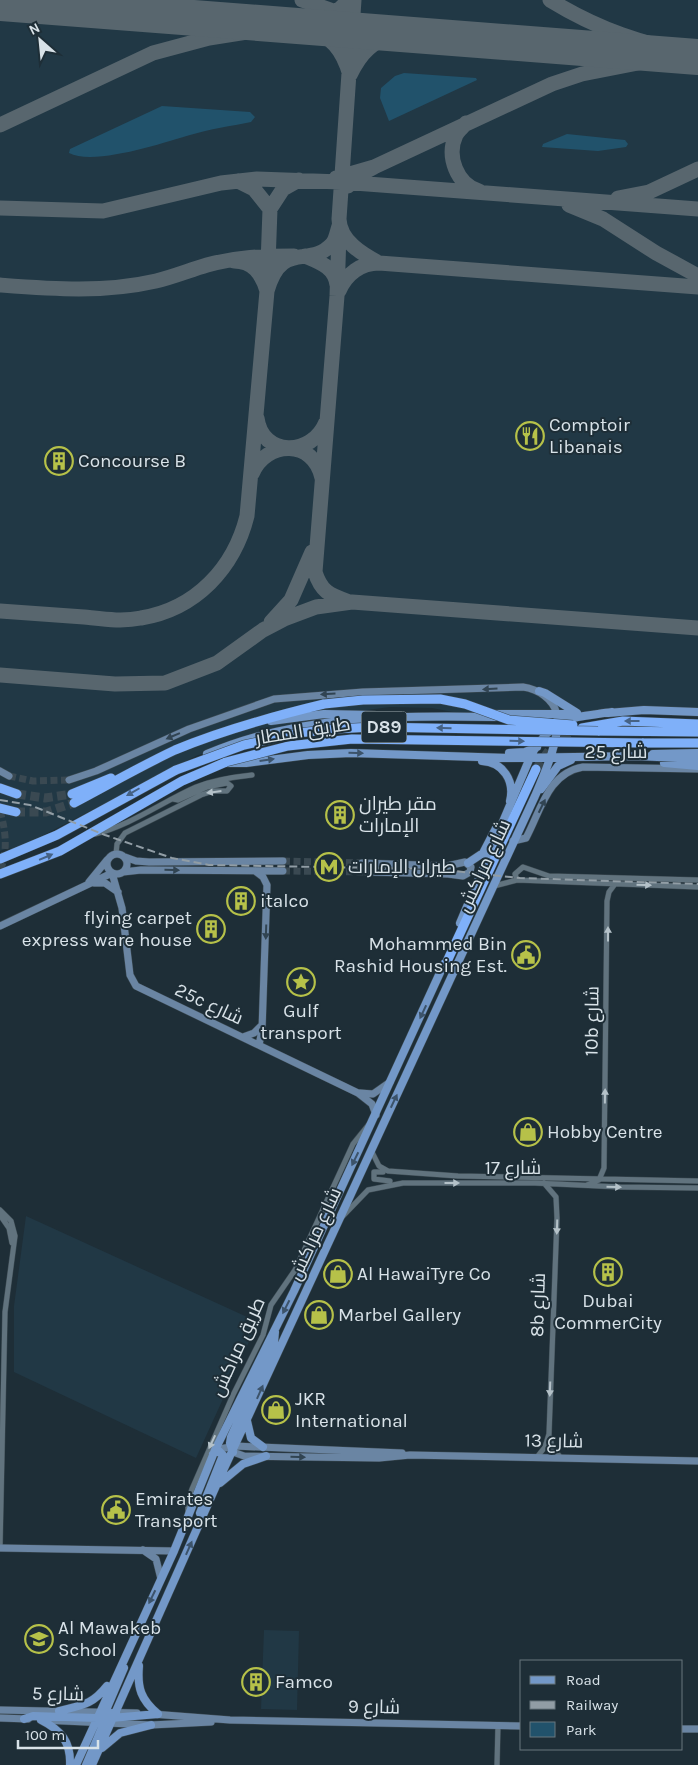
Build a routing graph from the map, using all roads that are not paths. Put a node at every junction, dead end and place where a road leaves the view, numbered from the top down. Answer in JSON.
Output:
{"nodes":[{"id":1,"x":539,"y":691,"type":"junction"},
{"id":2,"x":612,"y":712,"type":"junction"},
{"id":3,"x":698,"y":712,"type":"edge"},
{"id":4,"x":557,"y":714,"type":"junction"},
{"id":5,"x":579,"y":714,"type":"junction"},
{"id":6,"x":473,"y":716,"type":"junction"},
{"id":7,"x":380,"y":717,"type":"junction"},
{"id":8,"x":698,"y":720,"type":"edge"},
{"id":9,"x":652,"y":722,"type":"junction"},
{"id":10,"x":698,"y":724,"type":"edge"},
{"id":11,"x":242,"y":727,"type":"junction"},
{"id":12,"x":556,"y":727,"type":"junction"},
{"id":13,"x":582,"y":728,"type":"tunnel mouth"},
{"id":14,"x":598,"y":731,"type":"junction"},
{"id":15,"x":698,"y":732,"type":"edge"},
{"id":16,"x":547,"y":735,"type":"junction"},
{"id":17,"x":698,"y":744,"type":"edge"},
{"id":18,"x":536,"y":748,"type":"junction"},
{"id":19,"x":552,"y":749,"type":"junction"},
{"id":20,"x":175,"y":750,"type":"junction"},
{"id":21,"x":698,"y":753,"type":"edge"},
{"id":22,"x":403,"y":755,"type":"junction"},
{"id":23,"x":458,"y":756,"type":"junction"},
{"id":24,"x":636,"y":756,"type":"junction"},
{"id":25,"x":651,"y":757,"type":"junction"},
{"id":26,"x":530,"y":758,"type":"junction"},
{"id":27,"x":550,"y":758,"type":"junction"},
{"id":28,"x":581,"y":758,"type":"junction"},
{"id":29,"x":698,"y":759,"type":"edge"},
{"id":30,"x":226,"y":762,"type":"junction"},
{"id":31,"x":698,"y":768,"type":"edge"},
{"id":32,"x":536,"y":769,"type":"tunnel mouth"},
{"id":33,"x":176,"y":770,"type":"junction"},
{"id":34,"x":0,"y":772,"type":"edge"},
{"id":35,"x":252,"y":775,"type":"dead end"},
{"id":36,"x":9,"y":776,"type":"tunnel mouth"},
{"id":37,"x":69,"y":780,"type":"tunnel mouth"},
{"id":38,"x":0,"y":788,"type":"edge"},
{"id":39,"x":16,"y":794,"type":"tunnel mouth"},
{"id":40,"x":72,"y":794,"type":"tunnel mouth"},
{"id":41,"x":535,"y":796,"type":"junction"},
{"id":42,"x":173,"y":799,"type":"junction"},
{"id":43,"x":74,"y":803,"type":"tunnel mouth"},
{"id":44,"x":0,"y":808,"type":"edge"},
{"id":45,"x":16,"y":812,"type":"tunnel mouth"},
{"id":46,"x":500,"y":820,"type":"junction"},
{"id":47,"x":90,"y":836,"type":"junction"},
{"id":48,"x":513,"y":841,"type":"junction"},
{"id":49,"x":116,"y":854,"type":"junction"},
{"id":50,"x":125,"y":858,"type":"junction"},
{"id":51,"x":0,"y":859,"type":"edge"},
{"id":52,"x":107,"y":860,"type":"junction"},
{"id":53,"x":283,"y":861,"type":"tunnel mouth"},
{"id":54,"x":362,"y":863,"type":"tunnel mouth"},
{"id":55,"x":468,"y":863,"type":"junction"},
{"id":56,"x":283,"y":870,"type":"tunnel mouth"},
{"id":57,"x":255,"y":871,"type":"junction"},
{"id":58,"x":482,"y":871,"type":"junction"},
{"id":59,"x":367,"y":872,"type":"tunnel mouth"},
{"id":60,"x":112,"y":873,"type":"junction"},
{"id":61,"x":122,"y":873,"type":"junction"},
{"id":62,"x":0,"y":874,"type":"edge"},
{"id":63,"x":558,"y":879,"type":"junction"},
{"id":64,"x":518,"y":880,"type":"junction"},
{"id":65,"x":698,"y":880,"type":"edge"},
{"id":66,"x":88,"y":884,"type":"junction"},
{"id":67,"x":615,"y":884,"type":"junction"},
{"id":68,"x":491,"y":887,"type":"junction"},
{"id":69,"x":698,"y":887,"type":"edge"},
{"id":70,"x":118,"y":891,"type":"junction"},
{"id":71,"x":0,"y":926,"type":"edge"},
{"id":72,"x":444,"y":968,"type":"junction"},
{"id":73,"x":262,"y":1025,"type":"junction"},
{"id":74,"x":242,"y":1037,"type":"junction"},
{"id":75,"x":259,"y":1045,"type":"junction"},
{"id":76,"x":392,"y":1080,"type":"junction"},
{"id":77,"x":358,"y":1093,"type":"junction"},
{"id":78,"x":375,"y":1117,"type":"junction"},
{"id":79,"x":371,"y":1150,"type":"junction"},
{"id":80,"x":604,"y":1160,"type":"junction"},
{"id":81,"x":404,"y":1173,"type":"junction"},
{"id":82,"x":601,"y":1177,"type":"junction"},
{"id":83,"x":613,"y":1178,"type":"junction"},
{"id":84,"x":698,"y":1179,"type":"edge"},
{"id":85,"x":403,"y":1183,"type":"junction"},
{"id":86,"x":544,"y":1183,"type":"junction"},
{"id":87,"x":584,"y":1186,"type":"junction"},
{"id":88,"x":698,"y":1188,"type":"edge"},
{"id":89,"x":0,"y":1210,"type":"edge"},
{"id":90,"x":0,"y":1215,"type":"edge"},
{"id":91,"x":341,"y":1217,"type":"junction"},
{"id":92,"x":12,"y":1248,"type":"junction"},
{"id":93,"x":275,"y":1328,"type":"junction"},
{"id":94,"x":247,"y":1421,"type":"junction"},
{"id":95,"x":549,"y":1434,"type":"junction"},
{"id":96,"x":263,"y":1447,"type":"junction"},
{"id":97,"x":233,"y":1448,"type":"junction"},
{"id":98,"x":214,"y":1452,"type":"junction"},
{"id":99,"x":410,"y":1455,"type":"junction"},
{"id":100,"x":266,"y":1456,"type":"junction"},
{"id":101,"x":537,"y":1457,"type":"junction"},
{"id":102,"x":561,"y":1458,"type":"junction"},
{"id":103,"x":698,"y":1461,"type":"edge"},
{"id":104,"x":216,"y":1486,"type":"junction"},
{"id":105,"x":189,"y":1516,"type":"junction"},
{"id":106,"x":201,"y":1520,"type":"junction"},
{"id":107,"x":0,"y":1548,"type":"edge"},
{"id":108,"x":142,"y":1550,"type":"junction"},
{"id":109,"x":174,"y":1551,"type":"junction"},
{"id":110,"x":161,"y":1579,"type":"junction"},
{"id":111,"x":130,"y":1644,"type":"junction"},
{"id":112,"x":141,"y":1656,"type":"junction"},
{"id":113,"x":114,"y":1679,"type":"junction"},
{"id":114,"x":0,"y":1710,"type":"edge"},
{"id":115,"x":59,"y":1710,"type":"junction"},
{"id":116,"x":158,"y":1714,"type":"junction"},
{"id":117,"x":0,"y":1718,"type":"edge"},
{"id":118,"x":105,"y":1718,"type":"junction"},
{"id":119,"x":24,"y":1719,"type":"junction"},
{"id":120,"x":41,"y":1720,"type":"junction"},
{"id":121,"x":226,"y":1720,"type":"junction"},
{"id":122,"x":151,"y":1724,"type":"junction"},
{"id":123,"x":498,"y":1725,"type":"junction"},
{"id":124,"x":520,"y":1726,"type":"edge"},
{"id":125,"x":683,"y":1729,"type":"edge"},
{"id":126,"x":698,"y":1729,"type":"edge"},
{"id":127,"x":97,"y":1753,"type":"junction"},
{"id":128,"x":70,"y":1765,"type":"edge"},
{"id":129,"x":76,"y":1765,"type":"edge"},
{"id":130,"x":86,"y":1765,"type":"edge"},
{"id":131,"x":92,"y":1765,"type":"edge"},
{"id":132,"x":497,"y":1765,"type":"edge"}],
"edges":[{"from":1,"to":4,"type":"street"},
{"from":1,"to":5,"type":"main road"},
{"from":1,"to":37,"type":"street","one_way":true},
{"from":2,"to":3,"type":"main road"},
{"from":2,"to":5,"type":"main road"},
{"from":2,"to":12,"type":"main road"},
{"from":4,"to":5,"type":"main road"},
{"from":4,"to":6,"type":"main road"},
{"from":4,"to":12,"type":"main road","name":"شارع مراكش"},
{"from":6,"to":7,"type":"main road"},
{"from":6,"to":16,"type":"main road"},
{"from":7,"to":11,"type":"main road"},
{"from":7,"to":33,"type":"main road"},
{"from":8,"to":9,"type":"highway"},
{"from":9,"to":10,"type":"highway"},
{"from":9,"to":13,"type":"highway","one_way":true},
{"from":11,"to":14,"type":"highway","bridge":true},
{"from":11,"to":20,"type":"highway"},
{"from":12,"to":16,"type":"main road"},
{"from":12,"to":19,"type":"main road","name":"شارع مراكش"},
{"from":14,"to":15,"type":"highway","name":"طريق المطار","number":"D89"},
{"from":14,"to":33,"type":"highway","name":"طريق المطار","number":"D89","one_way":true,"bridge":true},
{"from":16,"to":18,"type":"main road"},
{"from":16,"to":19,"type":"main road"},
{"from":30,"to":17,"type":"highway","name":"طريق المطار","number":"D89","one_way":true,"bridge":true},
{"from":18,"to":22,"type":"main road"},
{"from":18,"to":26,"type":"main road"},
{"from":19,"to":27,"type":"main road","name":"شارع مراكش"},
{"from":20,"to":40,"type":"highway"},
{"from":20,"to":43,"type":"highway"},
{"from":21,"to":24,"type":"main road"},
{"from":22,"to":23,"type":"main road"},
{"from":30,"to":22,"type":"main road","one_way":true},
{"from":23,"to":26,"type":"main road"},
{"from":23,"to":46,"type":"main road"},
{"from":24,"to":25,"type":"main road"},
{"from":24,"to":28,"type":"main road"},
{"from":25,"to":29,"type":"main road"},
{"from":25,"to":31,"type":"main road"},
{"from":26,"to":27,"type":"main road"},
{"from":26,"to":58,"type":"main road"},
{"from":27,"to":28,"type":"main road"},
{"from":27,"to":41,"type":"main road","name":"شارع مراكش"},
{"from":28,"to":41,"type":"main road"},
{"from":30,"to":47,"type":"highway","name":"طريق المطار","number":"D89"},
{"from":48,"to":31,"type":"street","name":"شارع 25","one_way":true},
{"from":32,"to":72,"type":"highway"},
{"from":33,"to":51,"type":"highway","name":"طريق المطار","number":"D89","one_way":true},
{"from":34,"to":36,"type":"street"},
{"from":35,"to":42,"type":"street"},
{"from":38,"to":39,"type":"highway"},
{"from":41,"to":48,"type":"main road","name":"شارع مراكش"},
{"from":42,"to":47,"type":"street"},
{"from":42,"to":49,"type":"street","one_way":true},
{"from":44,"to":45,"type":"highway"},
{"from":46,"to":55,"type":"main road"},
{"from":46,"to":58,"type":"main road"},
{"from":62,"to":47,"type":"highway","name":"طريق المطار","number":"D89","one_way":true},
{"from":48,"to":68,"type":"main road","name":"شارع مراكش"},
{"from":49,"to":50,"type":"street"},
{"from":49,"to":52,"type":"street"},
{"from":50,"to":53,"type":"street"},
{"from":50,"to":61,"type":"street"},
{"from":52,"to":60,"type":"street"},
{"from":52,"to":66,"type":"street"},
{"from":54,"to":55,"type":"street"},
{"from":55,"to":59,"type":"street"},
{"from":56,"to":57,"type":"street"},
{"from":61,"to":57,"type":"street","one_way":true},
{"from":57,"to":73,"type":"street","one_way":true},
{"from":58,"to":72,"type":"main road","name":"شارع مراكش"},
{"from":60,"to":61,"type":"street"},
{"from":60,"to":66,"type":"street"},
{"from":60,"to":70,"type":"street","name":"25c شارع"},
{"from":61,"to":70,"type":"street","name":"25c شارع"},
{"from":63,"to":64,"type":"street"},
{"from":63,"to":64,"type":"street"},
{"from":63,"to":65,"type":"street"},
{"from":63,"to":67,"type":"street"},
{"from":64,"to":68,"type":"street"},
{"from":66,"to":70,"type":"street"},
{"from":66,"to":71,"type":"street"},
{"from":67,"to":69,"type":"street","one_way":true},
{"from":80,"to":67,"type":"street","name":"10b شارع","one_way":true},
{"from":79,"to":68,"type":"main road","name":"شارع مراكش","one_way":true},
{"from":70,"to":74,"type":"street","name":"25c شارع"},
{"from":72,"to":76,"type":"main road","name":"شارع مراكش","one_way":true},
{"from":73,"to":74,"type":"street"},
{"from":73,"to":75,"type":"street"},
{"from":74,"to":75,"type":"street","name":"25c شارع"},
{"from":75,"to":77,"type":"street","name":"25c شارع"},
{"from":76,"to":77,"type":"street"},
{"from":76,"to":78,"type":"main road","name":"شارع مراكش"},
{"from":77,"to":78,"type":"street","name":"25c شارع"},
{"from":78,"to":93,"type":"main road","name":"شارع مراكش","one_way":true},
{"from":78,"to":105,"type":"street","name":"طريق مراكش","one_way":true},
{"from":79,"to":81,"type":"street","name":"شارع 17"},
{"from":79,"to":91,"type":"main road","name":"شارع مراكش"},
{"from":80,"to":82,"type":"street","name":"10b شارع"},
{"from":80,"to":83,"type":"street","name":"10b شارع"},
{"from":81,"to":82,"type":"street","name":"شارع 17"},
{"from":81,"to":85,"type":"street"},
{"from":82,"to":83,"type":"street","name":"شارع 17"},
{"from":82,"to":87,"type":"street"},
{"from":83,"to":84,"type":"street","name":"شارع 17"},
{"from":85,"to":86,"type":"street","name":"شارع 17","one_way":true},
{"from":85,"to":91,"type":"street","name":"شارع 17"},
{"from":86,"to":87,"type":"street","name":"شارع 17"},
{"from":86,"to":95,"type":"street","name":"8b شارع","one_way":true},
{"from":87,"to":88,"type":"street","name":"شارع 17","one_way":true},
{"from":89,"to":92,"type":"street"},
{"from":90,"to":92,"type":"street"},
{"from":94,"to":91,"type":"main road","name":"شارع مراكش","one_way":true},
{"from":92,"to":107,"type":"street"},
{"from":93,"to":97,"type":"main road"},
{"from":93,"to":98,"type":"main road","name":"شارع مراكش"},
{"from":94,"to":96,"type":"main road"},
{"from":94,"to":97,"type":"main road","name":"شارع مراكش"},
{"from":95,"to":101,"type":"street","name":"8b شارع"},
{"from":95,"to":102,"type":"street","name":"8b شارع"},
{"from":96,"to":97,"type":"street","name":"شارع 13"},
{"from":96,"to":99,"type":"street","name":"شارع 13"},
{"from":97,"to":98,"type":"street","name":"شارع 13"},
{"from":97,"to":100,"type":"street","name":"شارع 13"},
{"from":97,"to":104,"type":"main road","name":"شارع مراكش"},
{"from":98,"to":105,"type":"main road","name":"شارع مراكش"},
{"from":98,"to":106,"type":"main road"},
{"from":100,"to":99,"type":"street","name":"شارع 13","one_way":true},
{"from":99,"to":101,"type":"street","name":"شارع 13"},
{"from":100,"to":104,"type":"main road"},
{"from":101,"to":102,"type":"street","name":"شارع 13"},
{"from":102,"to":103,"type":"street","name":"شارع 13"},
{"from":104,"to":106,"type":"main road","name":"شارع مراكش"},
{"from":105,"to":109,"type":"main road","name":"شارع مراكش"},
{"from":112,"to":106,"type":"main road","name":"شارع مراكش","one_way":true},
{"from":107,"to":108,"type":"street"},
{"from":108,"to":109,"type":"street"},
{"from":108,"to":110,"type":"street"},
{"from":109,"to":110,"type":"main road","name":"شارع مراكش"},
{"from":110,"to":111,"type":"main road","name":"شارع مراكش","one_way":true},
{"from":111,"to":113,"type":"main road","name":"شارع مراكش"},
{"from":111,"to":118,"type":"main road"},
{"from":112,"to":116,"type":"main road"},
{"from":112,"to":118,"type":"main road","name":"شارع مراكش"},
{"from":113,"to":115,"type":"main road"},
{"from":113,"to":118,"type":"main road","name":"شارع مراكش"},
{"from":114,"to":115,"type":"street","name":"شارع 5"},
{"from":115,"to":118,"type":"street","name":"شارع 5"},
{"from":116,"to":118,"type":"main road"},
{"from":116,"to":121,"type":"street","name":"شارع 9"},
{"from":117,"to":119,"type":"street","name":"شارع 5"},
{"from":118,"to":119,"type":"main road"},
{"from":118,"to":120,"type":"street","name":"شارع 5"},
{"from":118,"to":122,"type":"street","name":"شارع 9"},
{"from":118,"to":127,"type":"main road","name":"شارع مراكش"},
{"from":118,"to":129,"type":"main road","name":"شارع مراكش"},
{"from":118,"to":130,"type":"main road"},
{"from":119,"to":120,"type":"street","name":"شارع 5"},
{"from":120,"to":128,"type":"main road"},
{"from":121,"to":122,"type":"street","name":"شارع 9"},
{"from":121,"to":123,"type":"street","name":"شارع 9"},
{"from":122,"to":127,"type":"main road"},
{"from":123,"to":124,"type":"street","name":"شارع 9"},
{"from":123,"to":132,"type":"street"},
{"from":125,"to":126,"type":"street"},
{"from":127,"to":131,"type":"main road","name":"شارع مراكش"}]}
